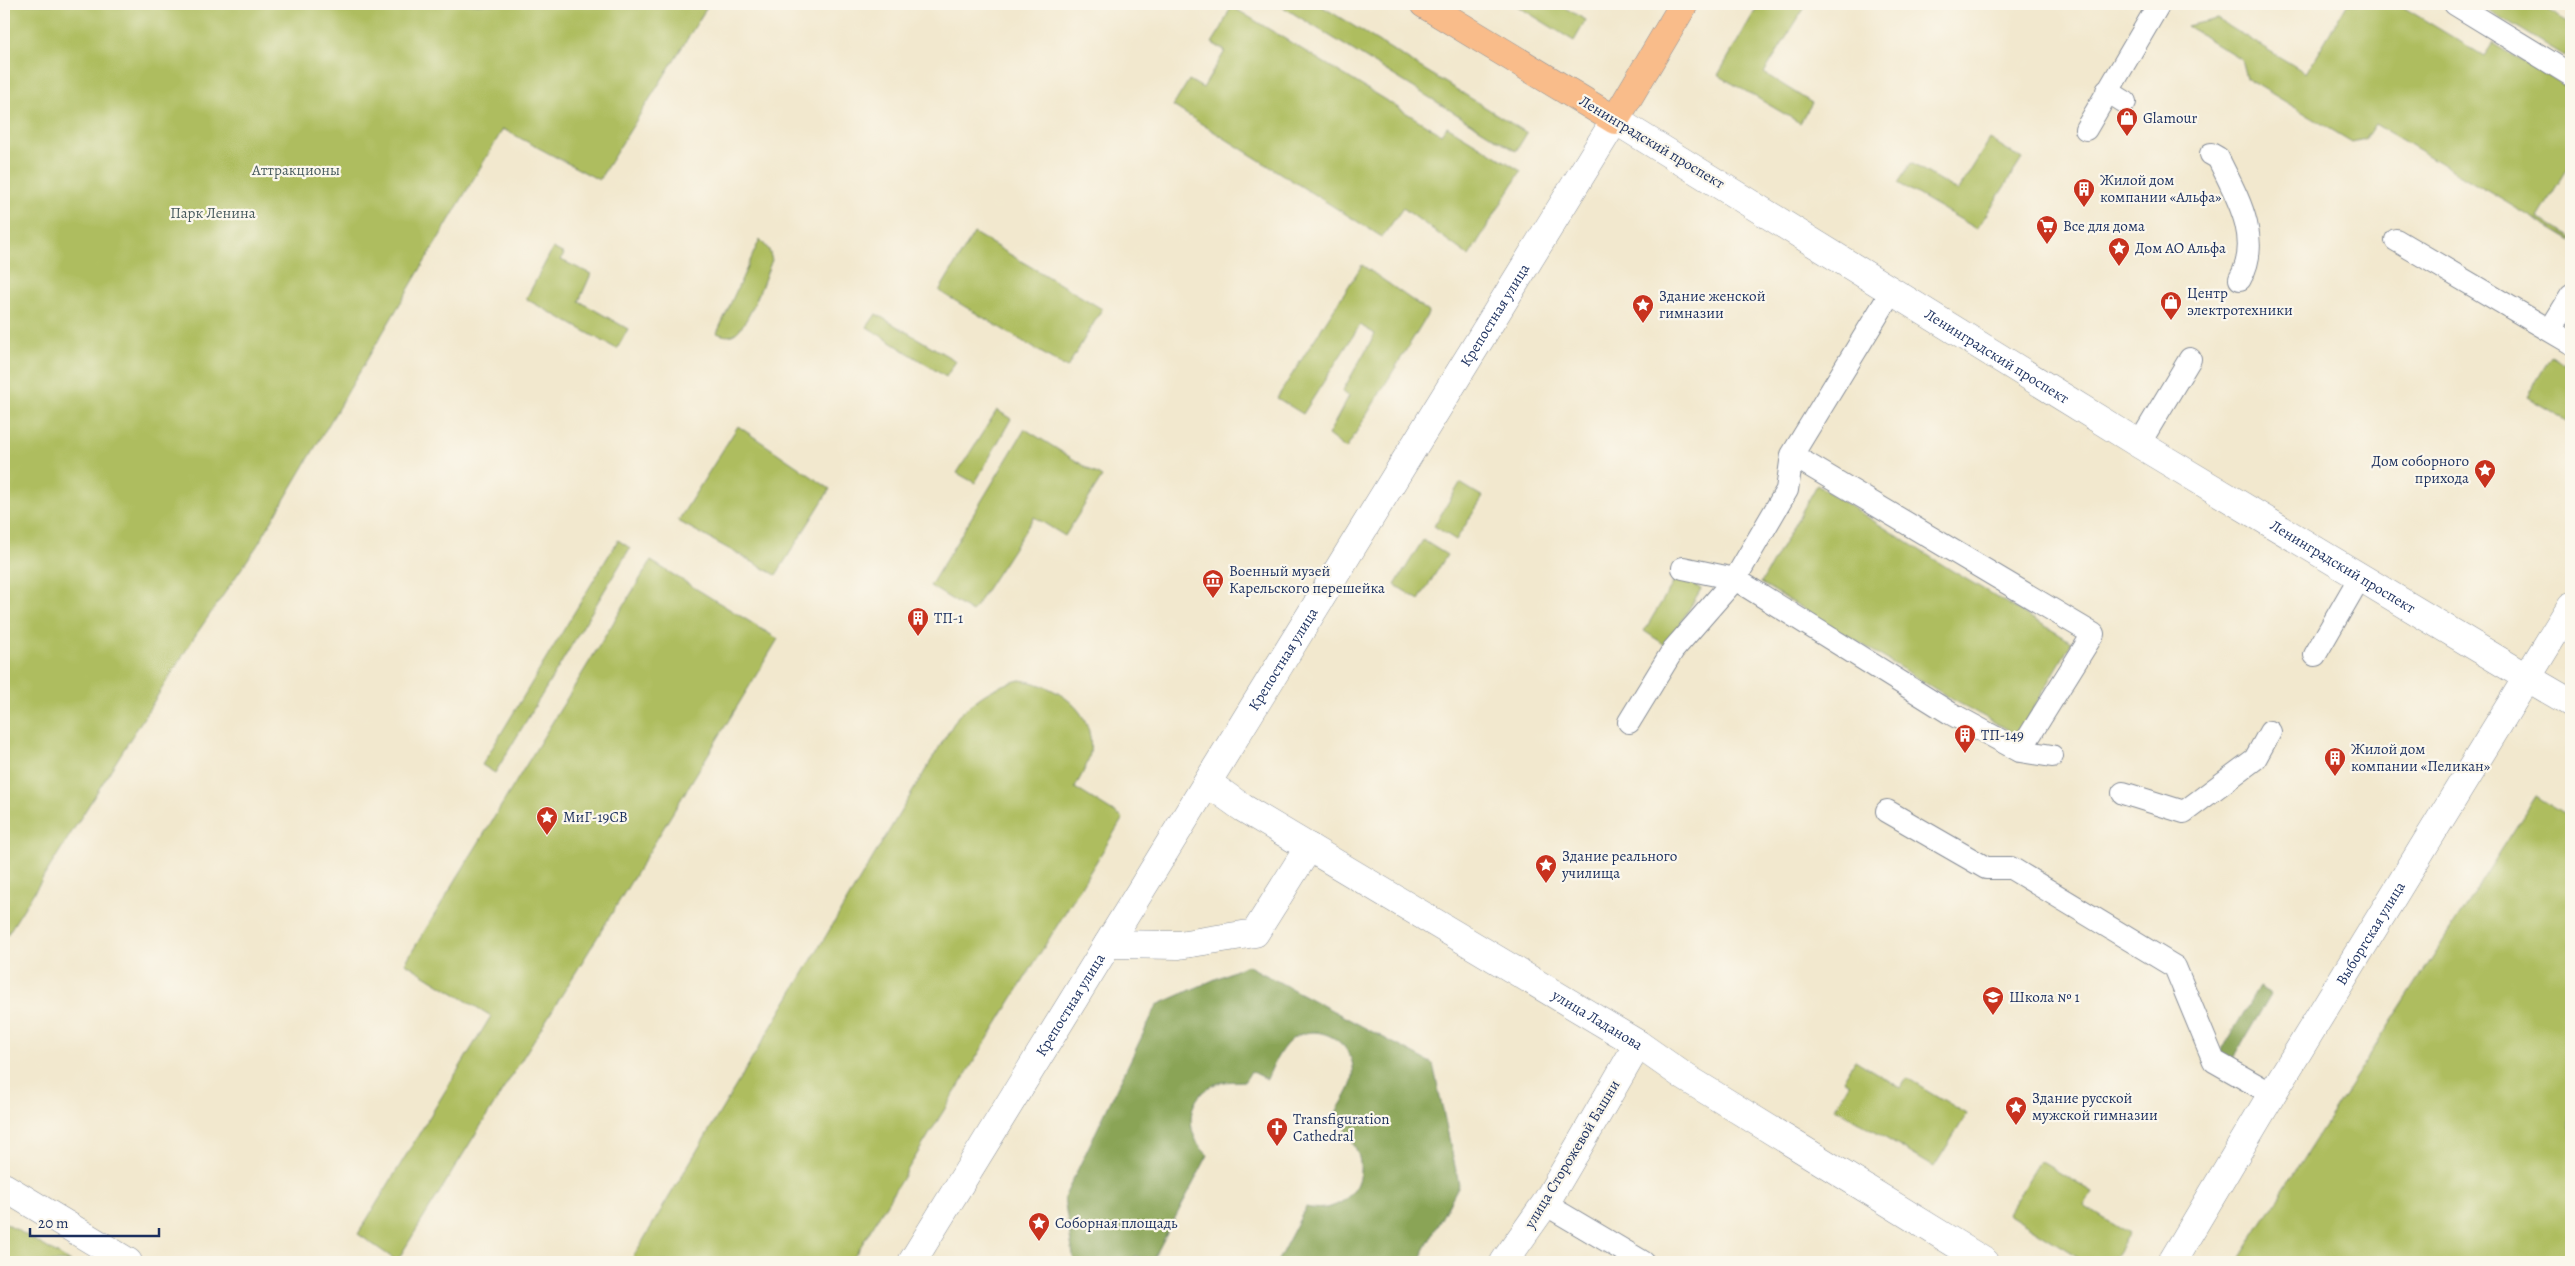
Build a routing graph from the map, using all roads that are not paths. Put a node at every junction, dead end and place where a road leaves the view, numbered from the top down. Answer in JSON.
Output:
{"nodes":[{"id":1,"x":1424,"y":4,"type":"edge"},
{"id":2,"x":1684,"y":4,"type":"edge"},
{"id":3,"x":2159,"y":4,"type":"edge"},
{"id":4,"x":2455,"y":4,"type":"edge"},
{"id":5,"x":2571,"y":74,"type":"edge"},
{"id":6,"x":1615,"y":120,"type":"junction"},
{"id":7,"x":2086,"y":129,"type":"dead end"},
{"id":8,"x":2211,"y":154,"type":"dead end"},
{"id":9,"x":2396,"y":240,"type":"dead end"},
{"id":10,"x":2240,"y":279,"type":"dead end"},
{"id":11,"x":1892,"y":291,"type":"junction"},
{"id":12,"x":2571,"y":296,"type":"edge"},
{"id":13,"x":2550,"y":330,"type":"junction"},
{"id":14,"x":2571,"y":343,"type":"edge"},
{"id":15,"x":2190,"y":359,"type":"dead end"},
{"id":16,"x":2139,"y":444,"type":"junction"},
{"id":17,"x":1792,"y":455,"type":"junction"},
{"id":18,"x":1683,"y":568,"type":"dead end"},
{"id":19,"x":2360,"y":577,"type":"junction"},
{"id":20,"x":1735,"y":579,"type":"junction"},
{"id":21,"x":2571,"y":606,"type":"edge"},
{"id":22,"x":2315,"y":656,"type":"dead end"},
{"id":23,"x":2528,"y":678,"type":"junction"},
{"id":24,"x":2571,"y":704,"type":"edge"},
{"id":25,"x":1629,"y":722,"type":"dead end"},
{"id":26,"x":2270,"y":732,"type":"dead end"},
{"id":27,"x":2020,"y":752,"type":"junction"},
{"id":28,"x":2052,"y":756,"type":"dead end"},
{"id":29,"x":1208,"y":783,"type":"junction"},
{"id":30,"x":2124,"y":793,"type":"dead end"},
{"id":31,"x":1887,"y":811,"type":"dead end"},
{"id":32,"x":1309,"y":847,"type":"junction"},
{"id":33,"x":1108,"y":944,"type":"junction"},
{"id":34,"x":1638,"y":1044,"type":"junction"},
{"id":35,"x":2272,"y":1094,"type":"junction"},
{"id":36,"x":4,"y":1187,"type":"edge"},
{"id":37,"x":1545,"y":1204,"type":"junction"},
{"id":38,"x":128,"y":1262,"type":"edge"},
{"id":39,"x":912,"y":1262,"type":"edge"},
{"id":40,"x":1504,"y":1262,"type":"edge"},
{"id":41,"x":1643,"y":1262,"type":"edge"},
{"id":42,"x":1985,"y":1262,"type":"edge"},
{"id":43,"x":2172,"y":1262,"type":"edge"}],
"edges":[{"from":1,"to":6,"type":"main road","name":"Ленинградский проспект"},
{"from":2,"to":6,"type":"main road","name":"Крепостная улица"},
{"from":3,"to":7,"type":"lane"},
{"from":4,"to":5,"type":"lane"},
{"from":6,"to":11,"type":"street","name":"Ленинградский проспект"},
{"from":6,"to":29,"type":"street","name":"Крепостная улица"},
{"from":8,"to":10,"type":"lane"},
{"from":9,"to":13,"type":"lane"},
{"from":11,"to":16,"type":"street","name":"Ленинградский проспект"},
{"from":11,"to":17,"type":"lane"},
{"from":12,"to":13,"type":"lane"},
{"from":13,"to":14,"type":"lane"},
{"from":15,"to":16,"type":"lane"},
{"from":16,"to":19,"type":"street","name":"Ленинградский проспект"},
{"from":17,"to":20,"type":"lane"},
{"from":17,"to":27,"type":"lane"},
{"from":18,"to":20,"type":"lane"},
{"from":19,"to":22,"type":"lane"},
{"from":19,"to":23,"type":"street","name":"Ленинградский проспект"},
{"from":20,"to":25,"type":"lane"},
{"from":20,"to":27,"type":"lane"},
{"from":21,"to":23,"type":"street","name":"Выборгская улица"},
{"from":23,"to":24,"type":"street","name":"Ленинградский проспект"},
{"from":23,"to":35,"type":"street","name":"Выборгская улица"},
{"from":26,"to":30,"type":"lane"},
{"from":27,"to":28,"type":"lane"},
{"from":29,"to":32,"type":"street","name":"улица Ладанова"},
{"from":29,"to":33,"type":"street","name":"Крепостная улица"},
{"from":31,"to":35,"type":"lane"},
{"from":32,"to":33,"type":"street"},
{"from":32,"to":34,"type":"street","name":"улица Ладанова"},
{"from":33,"to":39,"type":"street","name":"Крепостная улица"},
{"from":34,"to":37,"type":"street","name":"улица Сторожевой Башни"},
{"from":34,"to":42,"type":"street","name":"улица Ладанова"},
{"from":35,"to":43,"type":"street","name":"Выборгская улица"},
{"from":36,"to":38,"type":"street"},
{"from":37,"to":40,"type":"street","name":"улица Сторожевой Башни"},
{"from":37,"to":41,"type":"lane"}]}
